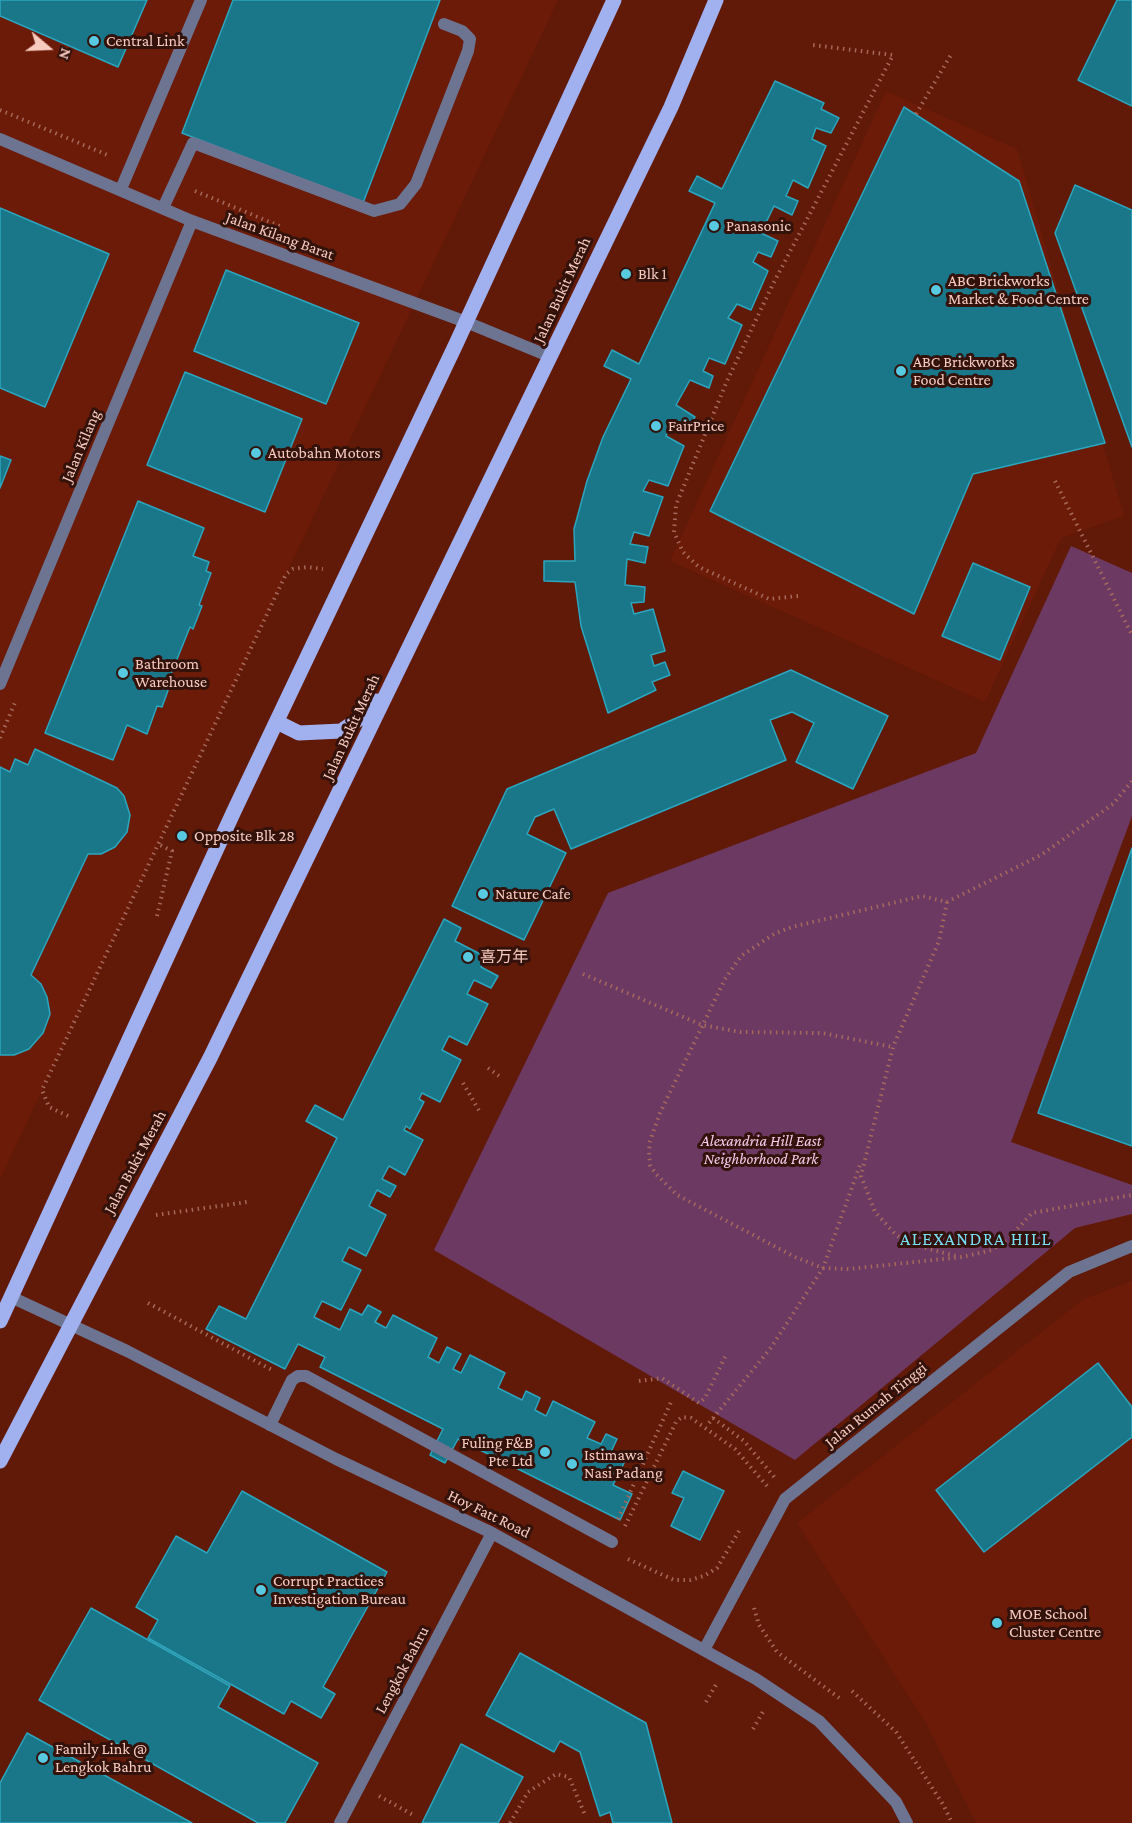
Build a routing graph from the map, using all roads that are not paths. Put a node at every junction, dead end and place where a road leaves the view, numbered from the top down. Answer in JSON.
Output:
{"nodes":[{"id":1,"x":201,"y":0,"type":"edge"},
{"id":2,"x":614,"y":0,"type":"edge"},
{"id":3,"x":716,"y":0,"type":"edge"},
{"id":4,"x":444,"y":24,"type":"dead end"},
{"id":5,"x":0,"y":139,"type":"edge"},
{"id":6,"x":121,"y":189,"type":"junction"},
{"id":7,"x":163,"y":207,"type":"junction"},
{"id":8,"x":192,"y":221,"type":"junction"},
{"id":9,"x":466,"y":322,"type":"junction"},
{"id":10,"x":551,"y":357,"type":"junction"},
{"id":11,"x":398,"y":669,"type":"junction"},
{"id":12,"x":0,"y":684,"type":"edge"},
{"id":13,"x":277,"y":722,"type":"junction"},
{"id":14,"x":1132,"y":1246,"type":"edge"},
{"id":15,"x":11,"y":1297,"type":"junction"},
{"id":16,"x":0,"y":1320,"type":"edge"},
{"id":17,"x":71,"y":1325,"type":"junction"},
{"id":18,"x":270,"y":1425,"type":"junction"},
{"id":19,"x":0,"y":1461,"type":"edge"},
{"id":20,"x":492,"y":1533,"type":"junction"},
{"id":21,"x":610,"y":1541,"type":"road end"},
{"id":22,"x":705,"y":1650,"type":"junction"},
{"id":23,"x":340,"y":1823,"type":"edge"},
{"id":24,"x":908,"y":1823,"type":"edge"}],
"edges":[{"from":1,"to":6,"type":"street"},
{"from":2,"to":9,"type":"main road"},
{"from":3,"to":10,"type":"main road","name":"Jalan Bukit Merah"},
{"from":4,"to":7,"type":"street"},
{"from":5,"to":6,"type":"street","name":"Jalan Kilang Barat"},
{"from":6,"to":7,"type":"street","name":"Jalan Kilang Barat"},
{"from":7,"to":8,"type":"street","name":"Jalan Kilang Barat"},
{"from":8,"to":9,"type":"street","name":"Jalan Kilang Barat"},
{"from":8,"to":12,"type":"street","name":"Jalan Kilang"},
{"from":9,"to":10,"type":"street","name":"Jalan Kilang Barat"},
{"from":9,"to":13,"type":"main road"},
{"from":10,"to":11,"type":"main road","name":"Jalan Bukit Merah"},
{"from":11,"to":13,"type":"main road"},
{"from":11,"to":17,"type":"main road","name":"Jalan Bukit Merah"},
{"from":13,"to":15,"type":"main road"},
{"from":14,"to":22,"type":"street","name":"Jalan Rumah Tinggi"},
{"from":15,"to":16,"type":"main road"},
{"from":15,"to":17,"type":"street","name":"Hoy Fatt Road"},
{"from":17,"to":18,"type":"street","name":"Hoy Fatt Road"},
{"from":17,"to":19,"type":"main road","name":"Jalan Bukit Merah"},
{"from":18,"to":20,"type":"street","name":"Hoy Fatt Road"},
{"from":18,"to":21,"type":"street"},
{"from":20,"to":22,"type":"street","name":"Hoy Fatt Road"},
{"from":20,"to":23,"type":"street","name":"Lengkok Bahru"},
{"from":22,"to":24,"type":"street","name":"Hoy Fatt Road"}]}
